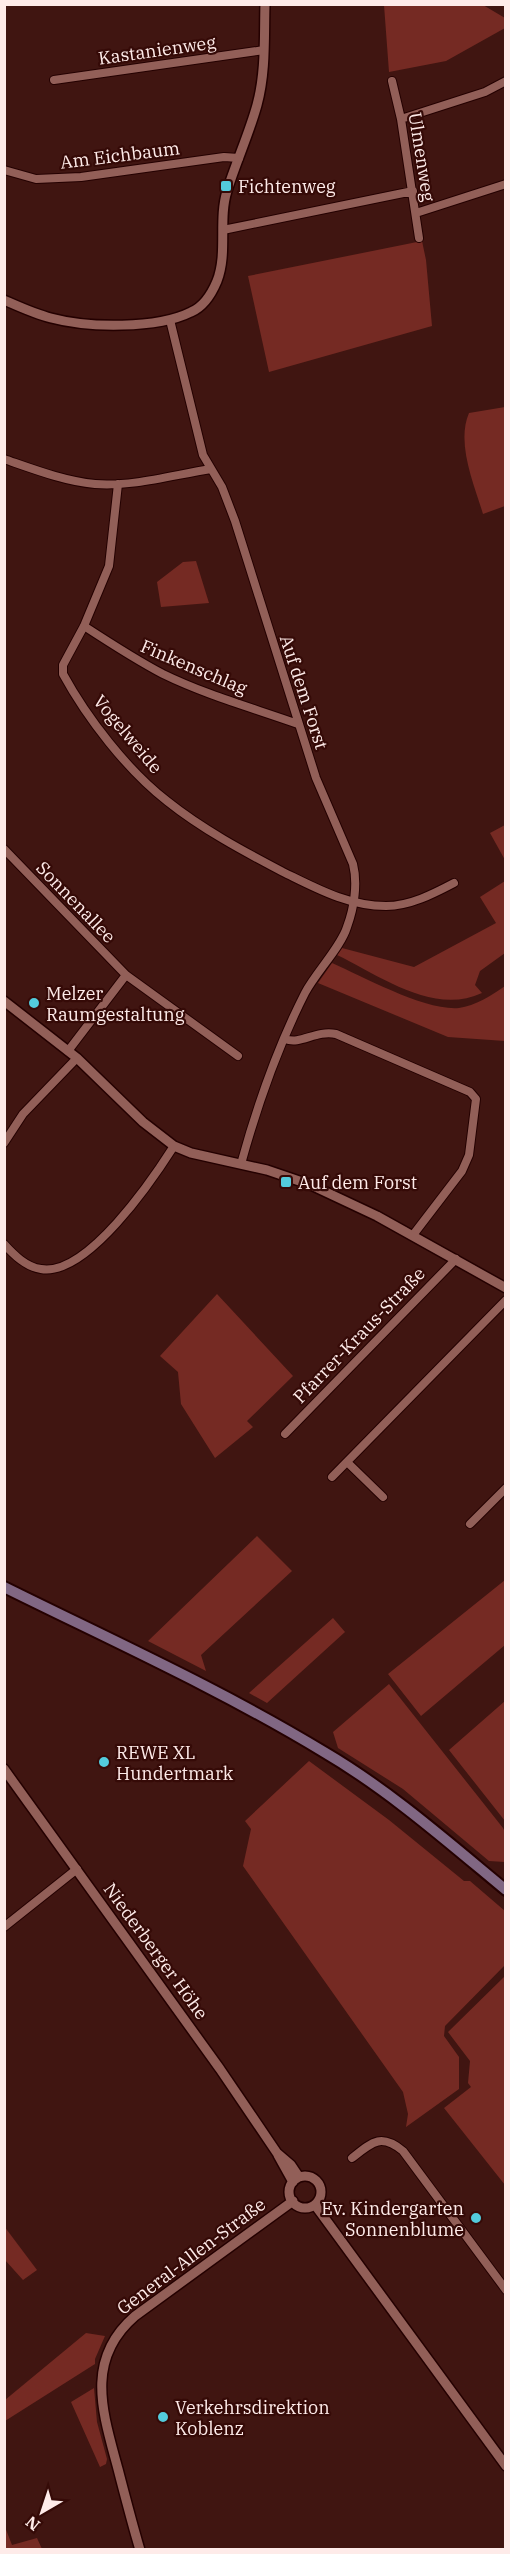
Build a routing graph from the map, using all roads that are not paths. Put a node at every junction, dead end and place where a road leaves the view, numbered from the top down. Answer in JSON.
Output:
{"nodes":[{"id":1,"x":265,"y":4,"type":"edge"},
{"id":2,"x":264,"y":50,"type":"junction"},
{"id":3,"x":54,"y":80,"type":"dead end"},
{"id":4,"x":392,"y":81,"type":"dead end"},
{"id":5,"x":506,"y":81,"type":"edge"},
{"id":6,"x":401,"y":119,"type":"junction"},
{"id":7,"x":239,"y":158,"type":"junction"},
{"id":8,"x":4,"y":170,"type":"edge"},
{"id":9,"x":506,"y":184,"type":"edge"},
{"id":10,"x":413,"y":191,"type":"junction"},
{"id":11,"x":416,"y":213,"type":"junction"},
{"id":12,"x":222,"y":230,"type":"junction"},
{"id":13,"x":419,"y":238,"type":"dead end"},
{"id":14,"x":4,"y":300,"type":"edge"},
{"id":15,"x":170,"y":320,"type":"junction"},
{"id":16,"x":4,"y":459,"type":"edge"},
{"id":17,"x":211,"y":469,"type":"junction"},
{"id":18,"x":118,"y":484,"type":"junction"},
{"id":19,"x":84,"y":626,"type":"junction"},
{"id":20,"x":298,"y":724,"type":"junction"},
{"id":21,"x":4,"y":849,"type":"edge"},
{"id":22,"x":454,"y":883,"type":"dead end"},
{"id":23,"x":353,"y":903,"type":"junction"},
{"id":24,"x":126,"y":975,"type":"junction"},
{"id":25,"x":6,"y":1006,"type":"edge"},
{"id":26,"x":285,"y":1039,"type":"junction"},
{"id":27,"x":68,"y":1051,"type":"junction"},
{"id":28,"x":238,"y":1056,"type":"dead end"},
{"id":29,"x":77,"y":1058,"type":"junction"},
{"id":30,"x":4,"y":1143,"type":"edge"},
{"id":31,"x":174,"y":1146,"type":"junction"},
{"id":32,"x":241,"y":1164,"type":"junction"},
{"id":33,"x":413,"y":1235,"type":"junction"},
{"id":34,"x":4,"y":1244,"type":"edge"},
{"id":35,"x":456,"y":1258,"type":"junction"},
{"id":36,"x":506,"y":1288,"type":"edge"},
{"id":37,"x":506,"y":1300,"type":"edge"},
{"id":38,"x":285,"y":1434,"type":"dead end"},
{"id":39,"x":347,"y":1462,"type":"junction"},
{"id":40,"x":332,"y":1477,"type":"dead end"},
{"id":41,"x":506,"y":1488,"type":"edge"},
{"id":42,"x":383,"y":1497,"type":"dead end"},
{"id":43,"x":470,"y":1524,"type":"dead end"},
{"id":44,"x":4,"y":1587,"type":"edge"},
{"id":45,"x":4,"y":1769,"type":"edge"},
{"id":46,"x":76,"y":1869,"type":"junction"},
{"id":47,"x":506,"y":1890,"type":"edge"},
{"id":48,"x":4,"y":1927,"type":"edge"},
{"id":49,"x":352,"y":2157,"type":"dead end"},
{"id":50,"x":296,"y":2180,"type":"junction"},
{"id":51,"x":293,"y":2201,"type":"junction"},
{"id":52,"x":315,"y":2205,"type":"junction"},
{"id":53,"x":506,"y":2290,"type":"edge"},
{"id":54,"x":506,"y":2466,"type":"edge"},
{"id":55,"x":140,"y":2550,"type":"edge"}],
"edges":[{"from":1,"to":2,"type":"street"},
{"from":2,"to":3,"type":"street","name":"Kastanienweg"},
{"from":2,"to":7,"type":"street"},
{"from":4,"to":6,"type":"street","name":"Ulmenweg"},
{"from":5,"to":6,"type":"street"},
{"from":6,"to":10,"type":"street","name":"Ulmenweg"},
{"from":7,"to":8,"type":"street","name":"Am Eichbaum"},
{"from":7,"to":12,"type":"street"},
{"from":9,"to":11,"type":"street"},
{"from":10,"to":11,"type":"street","name":"Ulmenweg"},
{"from":10,"to":12,"type":"street"},
{"from":11,"to":13,"type":"street","name":"Ulmenweg"},
{"from":12,"to":15,"type":"street"},
{"from":14,"to":15,"type":"street"},
{"from":15,"to":17,"type":"street","name":"Auf dem Forst"},
{"from":16,"to":18,"type":"street"},
{"from":17,"to":18,"type":"street"},
{"from":17,"to":20,"type":"street","name":"Auf dem Forst"},
{"from":18,"to":19,"type":"street","name":"Vogelweide"},
{"from":19,"to":20,"type":"street","name":"Finkenschlag"},
{"from":19,"to":23,"type":"street","name":"Vogelweide"},
{"from":20,"to":23,"type":"street","name":"Auf dem Forst"},
{"from":21,"to":24,"type":"street","name":"Sonnenallee"},
{"from":22,"to":23,"type":"street"},
{"from":23,"to":26,"type":"street","name":"Auf dem Forst"},
{"from":24,"to":27,"type":"street"},
{"from":24,"to":28,"type":"street","name":"Sonnenallee"},
{"from":25,"to":27,"type":"street","name":"Pfarrer-Kraus-Straße"},
{"from":26,"to":32,"type":"street","name":"Auf dem Forst"},
{"from":26,"to":33,"type":"street"},
{"from":27,"to":29,"type":"street","name":"Pfarrer-Kraus-Straße"},
{"from":29,"to":30,"type":"street"},
{"from":29,"to":31,"type":"street","name":"Pfarrer-Kraus-Straße"},
{"from":31,"to":32,"type":"street","name":"Pfarrer-Kraus-Straße"},
{"from":31,"to":34,"type":"street"},
{"from":32,"to":33,"type":"street","name":"Pfarrer-Kraus-Straße"},
{"from":33,"to":35,"type":"street","name":"Pfarrer-Kraus-Straße"},
{"from":35,"to":36,"type":"street","name":"Pfarrer-Kraus-Straße"},
{"from":35,"to":38,"type":"street","name":"Pfarrer-Kraus-Straße"},
{"from":37,"to":39,"type":"street"},
{"from":39,"to":40,"type":"street"},
{"from":39,"to":42,"type":"street"},
{"from":41,"to":43,"type":"street"},
{"from":44,"to":47,"type":"main road"},
{"from":45,"to":46,"type":"street","name":"Niederberger Höhe"},
{"from":46,"to":48,"type":"street"},
{"from":46,"to":50,"type":"street","name":"Niederberger Höhe"},
{"from":49,"to":53,"type":"street"},
{"from":50,"to":51,"type":"street","name":"General-Allen-Straße"},
{"from":50,"to":52,"type":"street"},
{"from":51,"to":52,"type":"street","name":"General-Allen-Straße"},
{"from":51,"to":55,"type":"street","name":"General-Allen-Straße"},
{"from":52,"to":54,"type":"street"}]}
